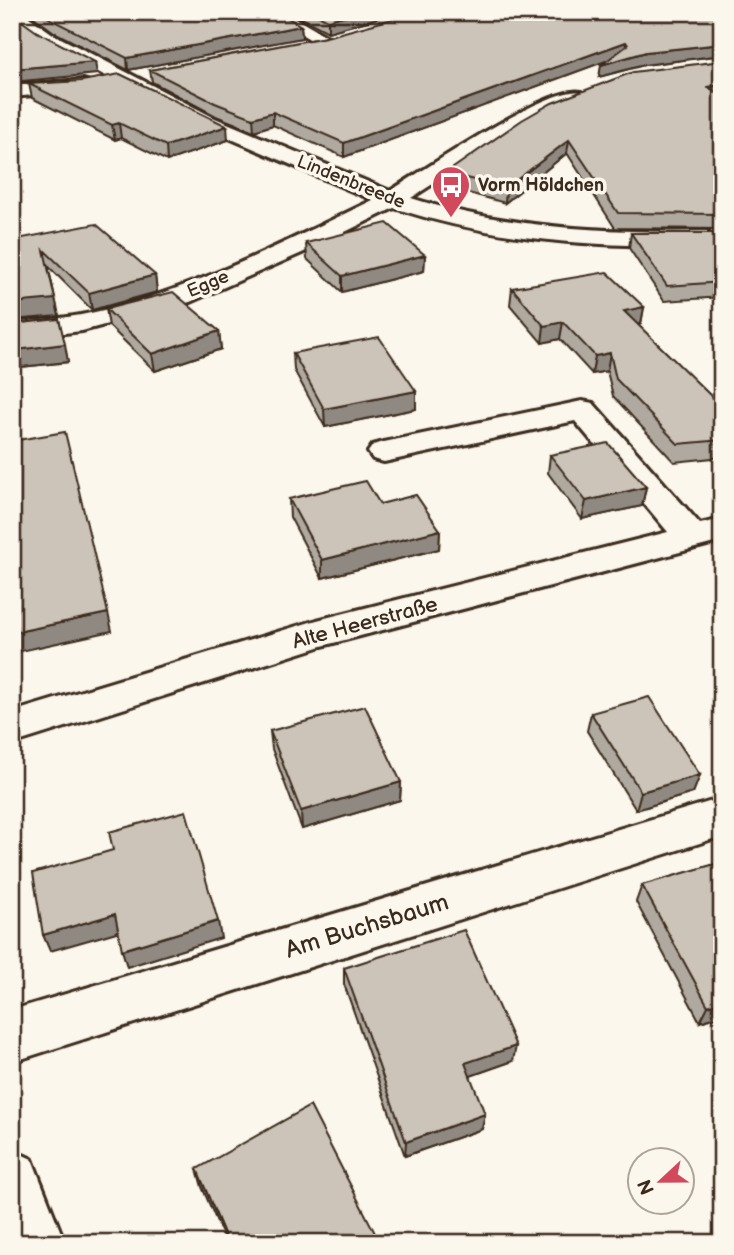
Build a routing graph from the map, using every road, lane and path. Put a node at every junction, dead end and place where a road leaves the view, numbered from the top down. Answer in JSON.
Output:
{"nodes":[{"id":1,"x":271,"y":12,"type":"edge"},
{"id":2,"x":12,"y":13,"type":"edge"},
{"id":3,"x":299,"y":46,"type":"edge"},
{"id":4,"x":151,"y":74,"type":"edge"},
{"id":5,"x":124,"y":79,"type":"junction"},
{"id":6,"x":12,"y":91,"type":"edge"},
{"id":7,"x":586,"y":91,"type":"edge"},
{"id":8,"x":392,"y":200,"type":"junction"},
{"id":9,"x":722,"y":238,"type":"edge"},
{"id":10,"x":12,"y":331,"type":"edge"},
{"id":11,"x":384,"y":452,"type":"dead end"},
{"id":12,"x":707,"y":534,"type":"edge"},
{"id":13,"x":12,"y":728,"type":"edge"},
{"id":14,"x":722,"y":817,"type":"edge"},
{"id":15,"x":12,"y":1036,"type":"edge"},
{"id":16,"x":12,"y":1179,"type":"edge"},
{"id":17,"x":35,"y":1243,"type":"edge"}],
"edges":[{"from":1,"to":3,"type":"street"},
{"from":2,"to":5,"type":"street","name":"Lindenbreede"},
{"from":4,"to":5,"type":"street"},
{"from":5,"to":6,"type":"street"},
{"from":5,"to":8,"type":"street","name":"Lindenbreede"},
{"from":7,"to":8,"type":"street"},
{"from":8,"to":9,"type":"street","name":"Lindenbreede"},
{"from":8,"to":10,"type":"street","name":"Egge"},
{"from":11,"to":12,"type":"street"},
{"from":12,"to":13,"type":"street","name":"Alte Heerstraße"},
{"from":14,"to":15,"type":"street","name":"Am Buchsbaum"},
{"from":16,"to":17,"type":"street"}]}
